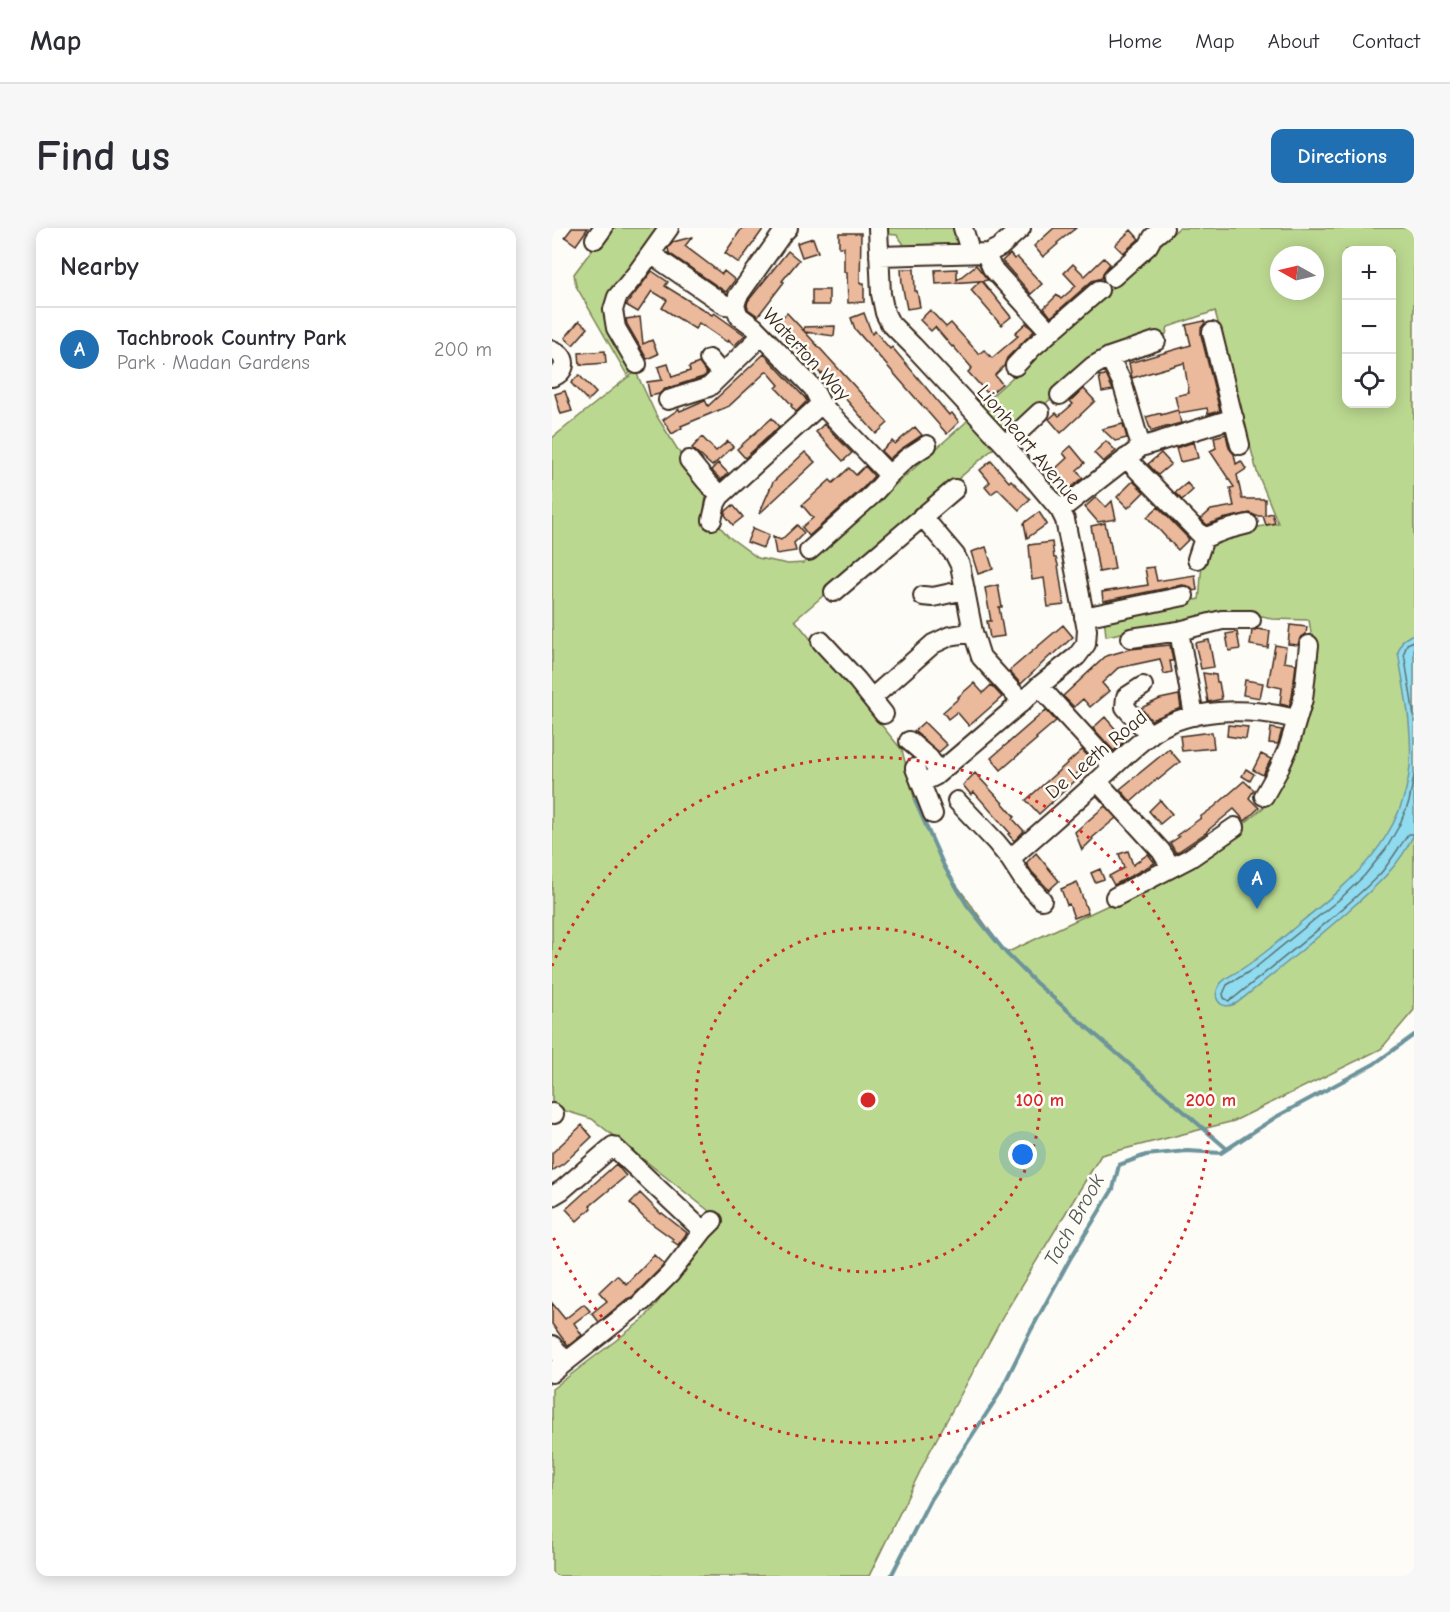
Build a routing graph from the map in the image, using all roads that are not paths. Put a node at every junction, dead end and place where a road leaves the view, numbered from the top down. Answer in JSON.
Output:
{"nodes":[{"id":1,"x":669,"y":228,"type":"edge"},
{"id":2,"x":788,"y":228,"type":"edge"},
{"id":3,"x":878,"y":228,"type":"edge"},
{"id":4,"x":963,"y":228,"type":"edge"},
{"id":5,"x":1021,"y":228,"type":"edge"},
{"id":6,"x":1154,"y":231,"type":"edge"},
{"id":7,"x":969,"y":253,"type":"junction"},
{"id":8,"x":988,"y":253,"type":"junction"},
{"id":9,"x":651,"y":254,"type":"junction"},
{"id":10,"x":879,"y":256,"type":"junction"},
{"id":11,"x":1113,"y":277,"type":"dead end"},
{"id":12,"x":1099,"y":290,"type":"dead end"},
{"id":13,"x":735,"y":306,"type":"junction"},
{"id":14,"x":1050,"y":332,"type":"junction"},
{"id":15,"x":1212,"y":332,"type":"dead end"},
{"id":16,"x":762,"y":335,"type":"junction"},
{"id":17,"x":1156,"y":341,"type":"dead end"},
{"id":18,"x":552,"y":350,"type":"edge"},
{"id":19,"x":709,"y":359,"type":"dead end"},
{"id":20,"x":1101,"y":361,"type":"junction"},
{"id":21,"x":638,"y":364,"type":"dead end"},
{"id":22,"x":1015,"y":366,"type":"dead end"},
{"id":23,"x":721,"y":373,"type":"junction"},
{"id":24,"x":552,"y":377,"type":"edge"},
{"id":25,"x":1060,"y":395,"type":"dead end"},
{"id":26,"x":668,"y":400,"type":"dead end"},
{"id":27,"x":821,"y":404,"type":"junction"},
{"id":28,"x":1040,"y":412,"type":"dead end"},
{"id":29,"x":1234,"y":418,"type":"junction"},
{"id":30,"x":927,"y":445,"type":"dead end"},
{"id":31,"x":1005,"y":445,"type":"junction"},
{"id":32,"x":1240,"y":445,"type":"dead end"},
{"id":33,"x":1142,"y":447,"type":"junction"},
{"id":34,"x":1126,"y":459,"type":"junction"},
{"id":35,"x":689,"y":460,"type":"dead end"},
{"id":36,"x":889,"y":475,"type":"junction"},
{"id":37,"x":955,"y":489,"type":"dead end"},
{"id":38,"x":720,"y":496,"type":"junction"},
{"id":39,"x":1060,"y":510,"type":"junction"},
{"id":40,"x":922,"y":516,"type":"junction"},
{"id":41,"x":712,"y":520,"type":"dead end"},
{"id":42,"x":1248,"y":524,"type":"dead end"},
{"id":43,"x":1204,"y":538,"type":"junction"},
{"id":44,"x":808,"y":551,"type":"dead end"},
{"id":45,"x":1197,"y":559,"type":"dead end"},
{"id":46,"x":965,"y":590,"type":"junction"},
{"id":47,"x":834,"y":592,"type":"dead end"},
{"id":48,"x":923,"y":596,"type":"dead end"},
{"id":49,"x":1184,"y":596,"type":"dead end"},
{"id":50,"x":1084,"y":616,"type":"junction"},
{"id":51,"x":1251,"y":620,"type":"dead end"},
{"id":52,"x":1179,"y":631,"type":"junction"},
{"id":53,"x":973,"y":632,"type":"junction"},
{"id":54,"x":1131,"y":638,"type":"dead end"},
{"id":55,"x":821,"y":641,"type":"dead end"},
{"id":56,"x":1309,"y":645,"type":"dead end"},
{"id":57,"x":1039,"y":686,"type":"junction"},
{"id":58,"x":1143,"y":686,"type":"dead end"},
{"id":59,"x":872,"y":698,"type":"junction"},
{"id":60,"x":1022,"y":702,"type":"junction"},
{"id":61,"x":884,"y":714,"type":"dead end"},
{"id":62,"x":1194,"y":716,"type":"junction"},
{"id":63,"x":1296,"y":720,"type":"junction"},
{"id":64,"x":1150,"y":735,"type":"junction"},
{"id":65,"x":909,"y":741,"type":"dead end"},
{"id":66,"x":1113,"y":767,"type":"junction"},
{"id":67,"x":939,"y":772,"type":"junction"},
{"id":68,"x":1097,"y":781,"type":"junction"},
{"id":69,"x":1264,"y":796,"type":"dead end"},
{"id":70,"x":957,"y":801,"type":"dead end"},
{"id":71,"x":933,"y":814,"type":"dead end"},
{"id":72,"x":1235,"y":827,"type":"dead end"},
{"id":73,"x":1010,"y":859,"type":"junction"},
{"id":74,"x":1171,"y":867,"type":"junction"},
{"id":75,"x":1115,"y":897,"type":"dead end"},
{"id":76,"x":1042,"y":900,"type":"dead end"},
{"id":77,"x":557,"y":1193,"type":"edge"},
{"id":78,"x":552,"y":1345,"type":"edge"},
{"id":79,"x":559,"y":1368,"type":"edge"}],
"edges":[{"from":1,"to":9,"type":"street"},
{"from":2,"to":13,"type":"street","name":"Waterton Way"},
{"from":3,"to":10,"type":"street","name":"Lionheart Avenue"},
{"from":4,"to":7,"type":"street"},
{"from":5,"to":8,"type":"street"},
{"from":6,"to":11,"type":"street"},
{"from":7,"to":8,"type":"street"},
{"from":7,"to":10,"type":"street"},
{"from":8,"to":14,"type":"street"},
{"from":9,"to":13,"type":"street"},
{"from":9,"to":21,"type":"street"},
{"from":10,"to":31,"type":"street","name":"Lionheart Avenue"},
{"from":12,"to":14,"type":"street"},
{"from":13,"to":16,"type":"street","name":"Waterton Way"},
{"from":14,"to":22,"type":"street"},
{"from":15,"to":29,"type":"street"},
{"from":16,"to":23,"type":"street"},
{"from":16,"to":27,"type":"street","name":"Waterton Way"},
{"from":17,"to":20,"type":"street"},
{"from":18,"to":24,"type":"street"},
{"from":19,"to":23,"type":"street"},
{"from":20,"to":25,"type":"street"},
{"from":20,"to":33,"type":"street"},
{"from":23,"to":26,"type":"street"},
{"from":27,"to":36,"type":"street","name":"Waterton Way"},
{"from":27,"to":38,"type":"street"},
{"from":28,"to":31,"type":"street"},
{"from":29,"to":32,"type":"street"},
{"from":29,"to":33,"type":"street"},
{"from":30,"to":36,"type":"street"},
{"from":31,"to":39,"type":"street","name":"Lionheart Avenue"},
{"from":33,"to":34,"type":"street"},
{"from":34,"to":39,"type":"street"},
{"from":34,"to":43,"type":"street"},
{"from":35,"to":38,"type":"street"},
{"from":36,"to":44,"type":"street"},
{"from":37,"to":40,"type":"street"},
{"from":38,"to":41,"type":"street"},
{"from":39,"to":50,"type":"street","name":"Lionheart Avenue"},
{"from":40,"to":46,"type":"street"},
{"from":40,"to":47,"type":"street"},
{"from":42,"to":43,"type":"street"},
{"from":43,"to":45,"type":"street"},
{"from":46,"to":48,"type":"street"},
{"from":46,"to":53,"type":"street"},
{"from":49,"to":50,"type":"street"},
{"from":50,"to":57,"type":"street","name":"Lionheart Avenue"},
{"from":51,"to":52,"type":"street"},
{"from":52,"to":54,"type":"street"},
{"from":52,"to":62,"type":"street"},
{"from":53,"to":59,"type":"street"},
{"from":53,"to":60,"type":"street"},
{"from":55,"to":59,"type":"street"},
{"from":56,"to":63,"type":"street"},
{"from":57,"to":60,"type":"street","name":"Lionheart Avenue"},
{"from":57,"to":66,"type":"street"},
{"from":58,"to":64,"type":"street"},
{"from":59,"to":61,"type":"street"},
{"from":60,"to":67,"type":"street","name":"Lionheart Avenue"},
{"from":62,"to":63,"type":"street","name":"De Leeth Road"},
{"from":62,"to":64,"type":"street","name":"De Leeth Road"},
{"from":63,"to":69,"type":"street"},
{"from":64,"to":66,"type":"street","name":"De Leeth Road"},
{"from":65,"to":67,"type":"street"},
{"from":66,"to":68,"type":"street","name":"De Leeth Road"},
{"from":67,"to":71,"type":"street","name":"Lionheart Avenue"},
{"from":68,"to":73,"type":"street","name":"De Leeth Road"},
{"from":68,"to":74,"type":"street"},
{"from":70,"to":73,"type":"street"},
{"from":72,"to":74,"type":"street"},
{"from":73,"to":76,"type":"street"},
{"from":74,"to":75,"type":"street"},
{"from":77,"to":79,"type":"street"},
{"from":78,"to":79,"type":"street"}]}
